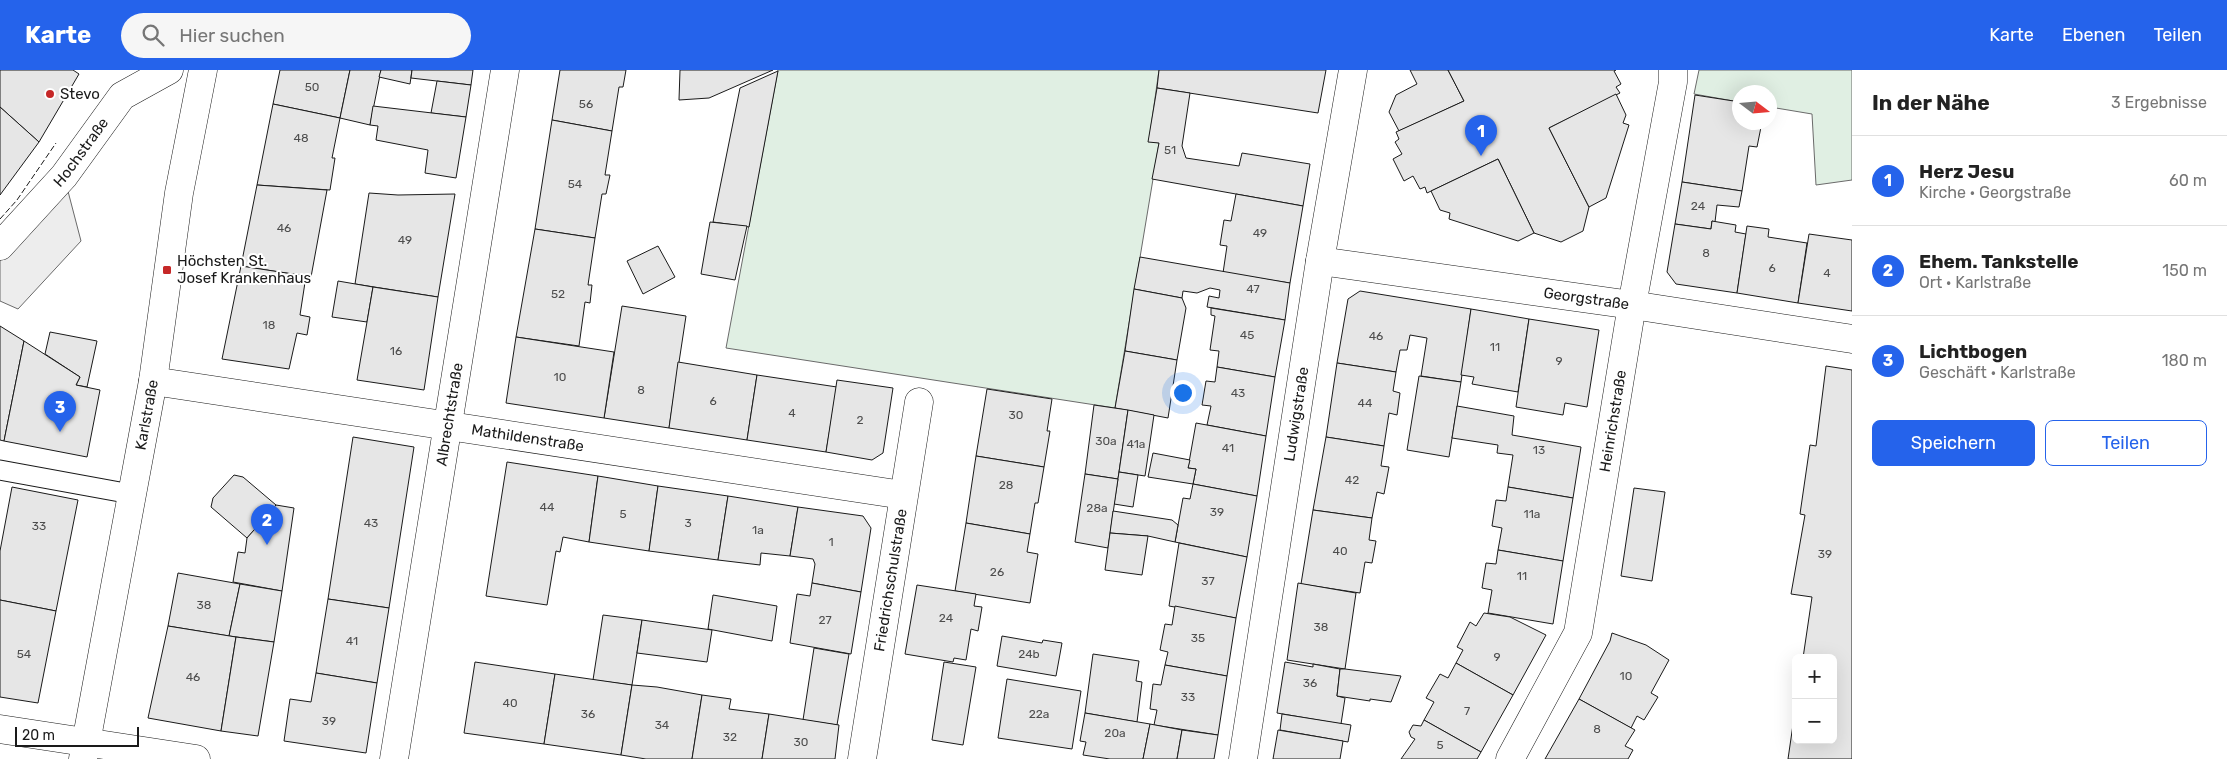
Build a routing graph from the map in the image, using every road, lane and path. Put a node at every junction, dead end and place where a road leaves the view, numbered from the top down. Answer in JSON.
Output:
{"nodes":[{"id":1,"x":169,"y":70,"type":"edge"},
{"id":2,"x":203,"y":70,"type":"edge"},
{"id":3,"x":505,"y":70,"type":"edge"},
{"id":4,"x":1353,"y":70,"type":"edge"},
{"id":5,"x":1673,"y":70,"type":"edge"},
{"id":6,"x":0,"y":246,"type":"edge"},
{"id":7,"x":1320,"y":261,"type":"junction"},
{"id":8,"x":1632,"y":305,"type":"junction"},
{"id":9,"x":1852,"y":339,"type":"edge"},
{"id":10,"x":153,"y":381,"type":"junction"},
{"id":11,"x":919,"y":402,"type":"dead end"},
{"id":12,"x":449,"y":426,"type":"junction"},
{"id":13,"x":0,"y":470,"type":"edge"},
{"id":14,"x":131,"y":494,"type":"junction"},
{"id":15,"x":902,"y":495,"type":"junction"},
{"id":16,"x":0,"y":729,"type":"edge"},
{"id":17,"x":84,"y":750,"type":"edge"},
{"id":18,"x":196,"y":759,"type":"edge"},
{"id":19,"x":394,"y":759,"type":"edge"},
{"id":20,"x":862,"y":759,"type":"edge"},
{"id":21,"x":1243,"y":759,"type":"edge"},
{"id":22,"x":1510,"y":759,"type":"edge"}],
"edges":[{"from":1,"to":6,"type":"street","name":"Hochstraße"},
{"from":2,"to":10,"type":"street","name":"Karlstraße"},
{"from":3,"to":12,"type":"street","name":"Albrechtstraße"},
{"from":4,"to":7,"type":"street","name":"Ludwigstraße"},
{"from":5,"to":8,"type":"street","name":"Heinrichstraße"},
{"from":7,"to":8,"type":"street","name":"Georgstraße"},
{"from":7,"to":21,"type":"street","name":"Ludwigstraße"},
{"from":8,"to":9,"type":"street","name":"Georgstraße"},
{"from":8,"to":22,"type":"street","name":"Heinrichstraße"},
{"from":10,"to":12,"type":"street","name":"Mathildenstraße"},
{"from":10,"to":14,"type":"street","name":"Karlstraße"},
{"from":11,"to":15,"type":"street","name":"Friedrichschulstraße"},
{"from":12,"to":15,"type":"street","name":"Mathildenstraße"},
{"from":12,"to":19,"type":"street","name":"Albrechtstraße"},
{"from":13,"to":14,"type":"lane"},
{"from":14,"to":17,"type":"street","name":"Karlstraße"},
{"from":15,"to":20,"type":"street","name":"Friedrichschulstraße"},
{"from":16,"to":17,"type":"street"},
{"from":17,"to":18,"type":"street"}]}
